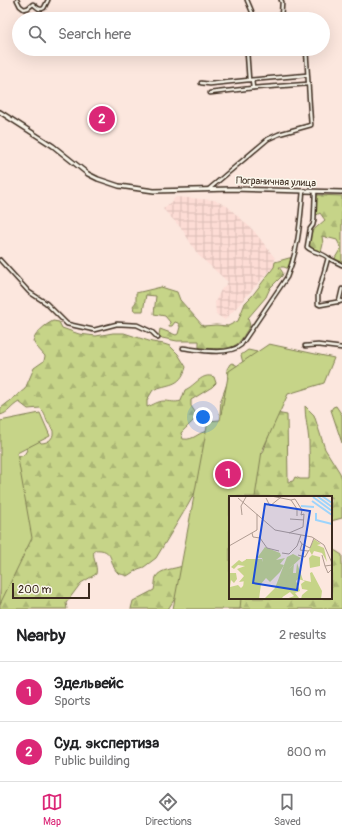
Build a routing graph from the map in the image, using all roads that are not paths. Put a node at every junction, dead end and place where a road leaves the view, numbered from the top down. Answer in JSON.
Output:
{"nodes":[{"id":1,"x":16,"y":0,"type":"edge"},
{"id":2,"x":48,"y":0,"type":"edge"},
{"id":3,"x":246,"y":0,"type":"edge"},
{"id":4,"x":281,"y":0,"type":"edge"},
{"id":5,"x":252,"y":12,"type":"edge"},
{"id":6,"x":281,"y":12,"type":"edge"},
{"id":7,"x":247,"y":56,"type":"edge"},
{"id":8,"x":306,"y":56,"type":"edge"},
{"id":9,"x":307,"y":75,"type":"junction"},
{"id":10,"x":250,"y":80,"type":"junction"},
{"id":11,"x":202,"y":83,"type":"dead end"},
{"id":12,"x":308,"y":84,"type":"junction"},
{"id":13,"x":253,"y":88,"type":"junction"},
{"id":14,"x":210,"y":93,"type":"dead end"},
{"id":15,"x":0,"y":112,"type":"edge"},
{"id":16,"x":209,"y":189,"type":"junction"},
{"id":17,"x":303,"y":191,"type":"junction"},
{"id":18,"x":316,"y":192,"type":"junction"},
{"id":19,"x":342,"y":192,"type":"edge"},
{"id":20,"x":328,"y":258,"type":"junction"},
{"id":21,"x":0,"y":260,"type":"edge"},
{"id":22,"x":342,"y":265,"type":"edge"},
{"id":23,"x":342,"y":289,"type":"edge"},
{"id":24,"x":341,"y":301,"type":"edge"},
{"id":25,"x":158,"y":338,"type":"dead end"},
{"id":26,"x":305,"y":346,"type":"dead end"},
{"id":27,"x":183,"y":348,"type":"dead end"},
{"id":28,"x":342,"y":348,"type":"edge"}],
"edges":[{"from":1,"to":2,"type":"street"},
{"from":3,"to":5,"type":"street"},
{"from":4,"to":6,"type":"street"},
{"from":7,"to":10,"type":"street"},
{"from":8,"to":9,"type":"street"},
{"from":9,"to":10,"type":"street"},
{"from":9,"to":12,"type":"street"},
{"from":10,"to":11,"type":"street"},
{"from":10,"to":13,"type":"street"},
{"from":12,"to":13,"type":"street"},
{"from":12,"to":16,"type":"street","name":"Пограничная улица"},
{"from":13,"to":14,"type":"street"},
{"from":15,"to":16,"type":"street","name":"Пограничная улица"},
{"from":16,"to":17,"type":"street","name":"Пограничная улица"},
{"from":17,"to":18,"type":"street","name":"Пограничная улица"},
{"from":17,"to":27,"type":"street"},
{"from":18,"to":19,"type":"street","name":"Пограничная улица"},
{"from":18,"to":20,"type":"street"},
{"from":20,"to":22,"type":"street"},
{"from":20,"to":24,"type":"street"},
{"from":21,"to":25,"type":"street"},
{"from":23,"to":24,"type":"street"},
{"from":26,"to":28,"type":"street"}]}
